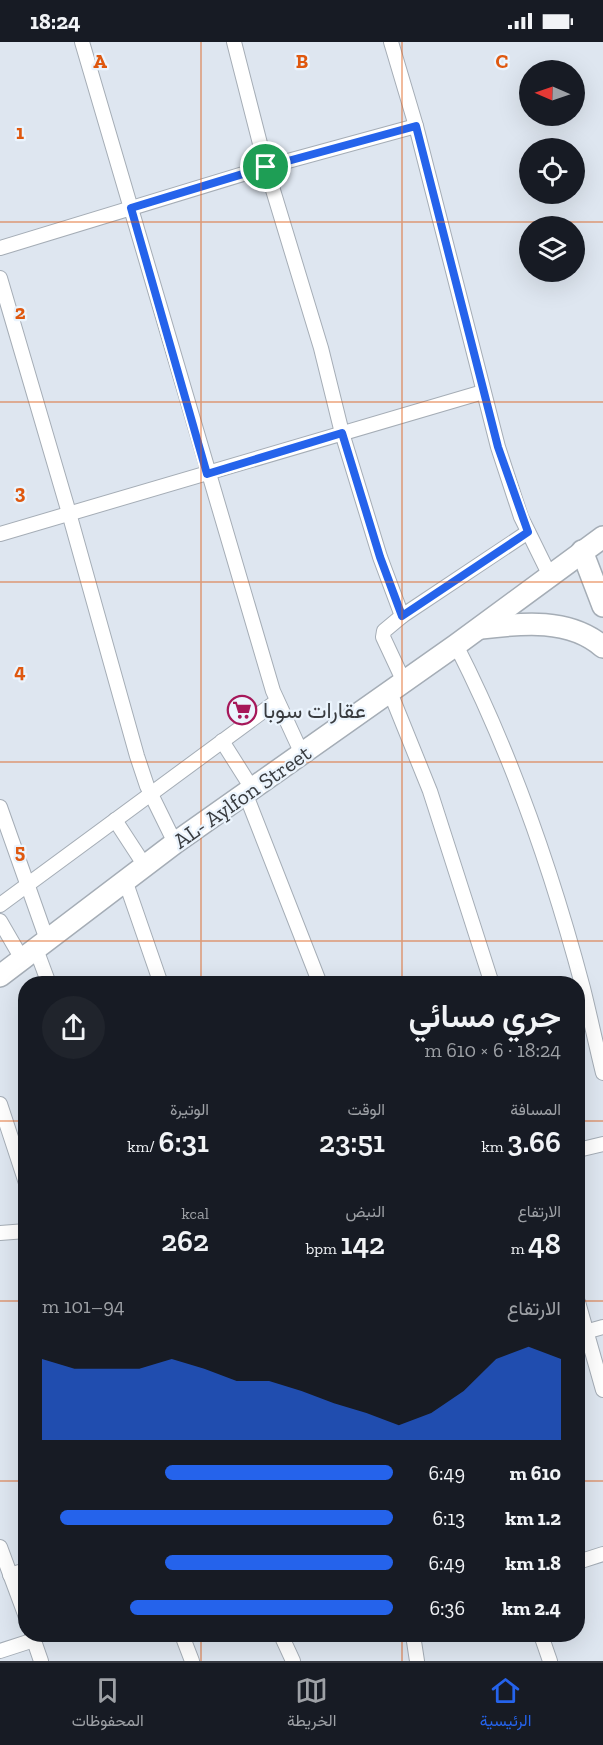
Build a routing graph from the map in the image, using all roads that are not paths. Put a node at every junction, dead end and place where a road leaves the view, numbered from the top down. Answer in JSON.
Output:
{"nodes":[{"id":1,"x":82,"y":42,"type":"edge"},
{"id":2,"x":234,"y":42,"type":"edge"},
{"id":3,"x":391,"y":42,"type":"edge"},
{"id":4,"x":416,"y":126,"type":"junction"},
{"id":5,"x":266,"y":167,"type":"junction"},
{"id":6,"x":131,"y":208,"type":"junction"},
{"id":7,"x":0,"y":248,"type":"edge"},
{"id":8,"x":0,"y":278,"type":"edge"},
{"id":9,"x":483,"y":392,"type":"junction"},
{"id":10,"x":342,"y":433,"type":"junction"},
{"id":11,"x":207,"y":474,"type":"junction"},
{"id":12,"x":69,"y":513,"type":"junction"},
{"id":13,"x":528,"y":532,"type":"junction"},
{"id":14,"x":0,"y":534,"type":"edge"},
{"id":15,"x":603,"y":537,"type":"edge"},
{"id":16,"x":582,"y":551,"type":"junction"},
{"id":17,"x":550,"y":576,"type":"junction"},
{"id":18,"x":603,"y":606,"type":"edge"},
{"id":19,"x":402,"y":616,"type":"junction"},
{"id":20,"x":478,"y":629,"type":"junction"},
{"id":21,"x":456,"y":645,"type":"junction"},
{"id":22,"x":603,"y":647,"type":"edge"},
{"id":23,"x":397,"y":687,"type":"junction"},
{"id":24,"x":277,"y":701,"type":"junction"},
{"id":25,"x":222,"y":741,"type":"junction"},
{"id":26,"x":302,"y":754,"type":"junction"},
{"id":27,"x":249,"y":792,"type":"junction"},
{"id":28,"x":152,"y":794,"type":"junction"},
{"id":29,"x":0,"y":807,"type":"edge"},
{"id":30,"x":115,"y":820,"type":"junction"},
{"id":31,"x":3,"y":825,"type":"edge"},
{"id":32,"x":175,"y":843,"type":"junction"},
{"id":33,"x":145,"y":866,"type":"junction"},
{"id":34,"x":125,"y":880,"type":"junction"},
{"id":35,"x":27,"y":885,"type":"junction"},
{"id":36,"x":0,"y":905,"type":"edge"},
{"id":37,"x":0,"y":921,"type":"edge"},
{"id":38,"x":35,"y":950,"type":"junction"},
{"id":39,"x":0,"y":976,"type":"edge"},
{"id":40,"x":46,"y":976,"type":"edge"},
{"id":41,"x":158,"y":976,"type":"edge"},
{"id":42,"x":317,"y":976,"type":"edge"},
{"id":43,"x":489,"y":976,"type":"edge"},
{"id":44,"x":579,"y":976,"type":"edge"},
{"id":45,"x":585,"y":996,"type":"edge"},
{"id":46,"x":603,"y":1073,"type":"edge"},
{"id":47,"x":0,"y":1104,"type":"edge"},
{"id":48,"x":603,"y":1144,"type":"edge"},
{"id":49,"x":585,"y":1148,"type":"edge"},
{"id":50,"x":18,"y":1159,"type":"edge"},
{"id":51,"x":18,"y":1232,"type":"edge"},
{"id":52,"x":0,"y":1233,"type":"edge"},
{"id":53,"x":603,"y":1327,"type":"edge"},
{"id":54,"x":585,"y":1332,"type":"edge"},
{"id":55,"x":585,"y":1343,"type":"edge"},
{"id":56,"x":603,"y":1390,"type":"edge"},
{"id":57,"x":0,"y":1547,"type":"edge"},
{"id":58,"x":603,"y":1554,"type":"edge"},
{"id":59,"x":585,"y":1560,"type":"edge"},
{"id":60,"x":18,"y":1572,"type":"edge"},
{"id":61,"x":10,"y":1575,"type":"junction"},
{"id":62,"x":18,"y":1596,"type":"edge"},
{"id":63,"x":21,"y":1642,"type":"edge"},
{"id":64,"x":35,"y":1642,"type":"edge"},
{"id":65,"x":185,"y":1642,"type":"edge"},
{"id":66,"x":284,"y":1642,"type":"edge"},
{"id":67,"x":414,"y":1642,"type":"edge"},
{"id":68,"x":543,"y":1642,"type":"edge"},
{"id":69,"x":0,"y":1651,"type":"edge"},
{"id":70,"x":41,"y":1661,"type":"edge"},
{"id":71,"x":192,"y":1661,"type":"edge"},
{"id":72,"x":293,"y":1661,"type":"edge"},
{"id":73,"x":417,"y":1661,"type":"edge"},
{"id":74,"x":550,"y":1661,"type":"edge"}],
"edges":[{"from":1,"to":6,"type":"street"},
{"from":2,"to":5,"type":"street"},
{"from":3,"to":4,"type":"street"},
{"from":4,"to":5,"type":"street"},
{"from":4,"to":9,"type":"street"},
{"from":5,"to":6,"type":"street"},
{"from":5,"to":10,"type":"street"},
{"from":6,"to":7,"type":"street"},
{"from":6,"to":11,"type":"street"},
{"from":8,"to":12,"type":"street"},
{"from":9,"to":10,"type":"street"},
{"from":9,"to":13,"type":"street"},
{"from":10,"to":11,"type":"street"},
{"from":10,"to":19,"type":"street"},
{"from":11,"to":12,"type":"street"},
{"from":11,"to":24,"type":"street"},
{"from":12,"to":14,"type":"street"},
{"from":12,"to":28,"type":"street"},
{"from":13,"to":17,"type":"street"},
{"from":13,"to":19,"type":"street"},
{"from":15,"to":16,"type":"highway","name":"AL- Aylfon Street"},
{"from":16,"to":17,"type":"highway","name":"AL- Aylfon Street"},
{"from":16,"to":18,"type":"highway"},
{"from":17,"to":20,"type":"highway","name":"AL- Aylfon Street"},
{"from":19,"to":23,"type":"street"},
{"from":20,"to":21,"type":"highway","name":"AL- Aylfon Street"},
{"from":20,"to":22,"type":"highway"},
{"from":21,"to":23,"type":"highway","name":"AL- Aylfon Street"},
{"from":21,"to":44,"type":"street"},
{"from":23,"to":26,"type":"highway","name":"AL- Aylfon Street"},
{"from":23,"to":43,"type":"street"},
{"from":24,"to":25,"type":"street"},
{"from":24,"to":26,"type":"street"},
{"from":25,"to":27,"type":"street"},
{"from":25,"to":28,"type":"street"},
{"from":26,"to":27,"type":"highway","name":"AL- Aylfon Street"},
{"from":27,"to":32,"type":"highway","name":"AL- Aylfon Street"},
{"from":27,"to":42,"type":"street"},
{"from":28,"to":30,"type":"street"},
{"from":28,"to":32,"type":"street"},
{"from":29,"to":31,"type":"street"},
{"from":30,"to":33,"type":"street"},
{"from":30,"to":35,"type":"street"},
{"from":31,"to":35,"type":"street"},
{"from":32,"to":33,"type":"highway","name":"AL- Aylfon Street"},
{"from":33,"to":34,"type":"highway","name":"AL- Aylfon Street"},
{"from":34,"to":38,"type":"highway","name":"AL- Aylfon Street"},
{"from":34,"to":41,"type":"street"},
{"from":35,"to":36,"type":"street"},
{"from":35,"to":38,"type":"street"},
{"from":37,"to":38,"type":"street"},
{"from":38,"to":39,"type":"highway","name":"AL- Aylfon Street"},
{"from":38,"to":40,"type":"street"},
{"from":45,"to":46,"type":"street"},
{"from":47,"to":50,"type":"street"},
{"from":48,"to":49,"type":"street"},
{"from":51,"to":52,"type":"street"},
{"from":53,"to":54,"type":"street"},
{"from":55,"to":56,"type":"street"},
{"from":57,"to":61,"type":"street"},
{"from":58,"to":59,"type":"street"},
{"from":60,"to":61,"type":"street"},
{"from":61,"to":62,"type":"street"},
{"from":63,"to":69,"type":"street"},
{"from":64,"to":70,"type":"street"},
{"from":65,"to":71,"type":"street"},
{"from":66,"to":72,"type":"street"},
{"from":67,"to":73,"type":"street"},
{"from":68,"to":74,"type":"street"}]}
